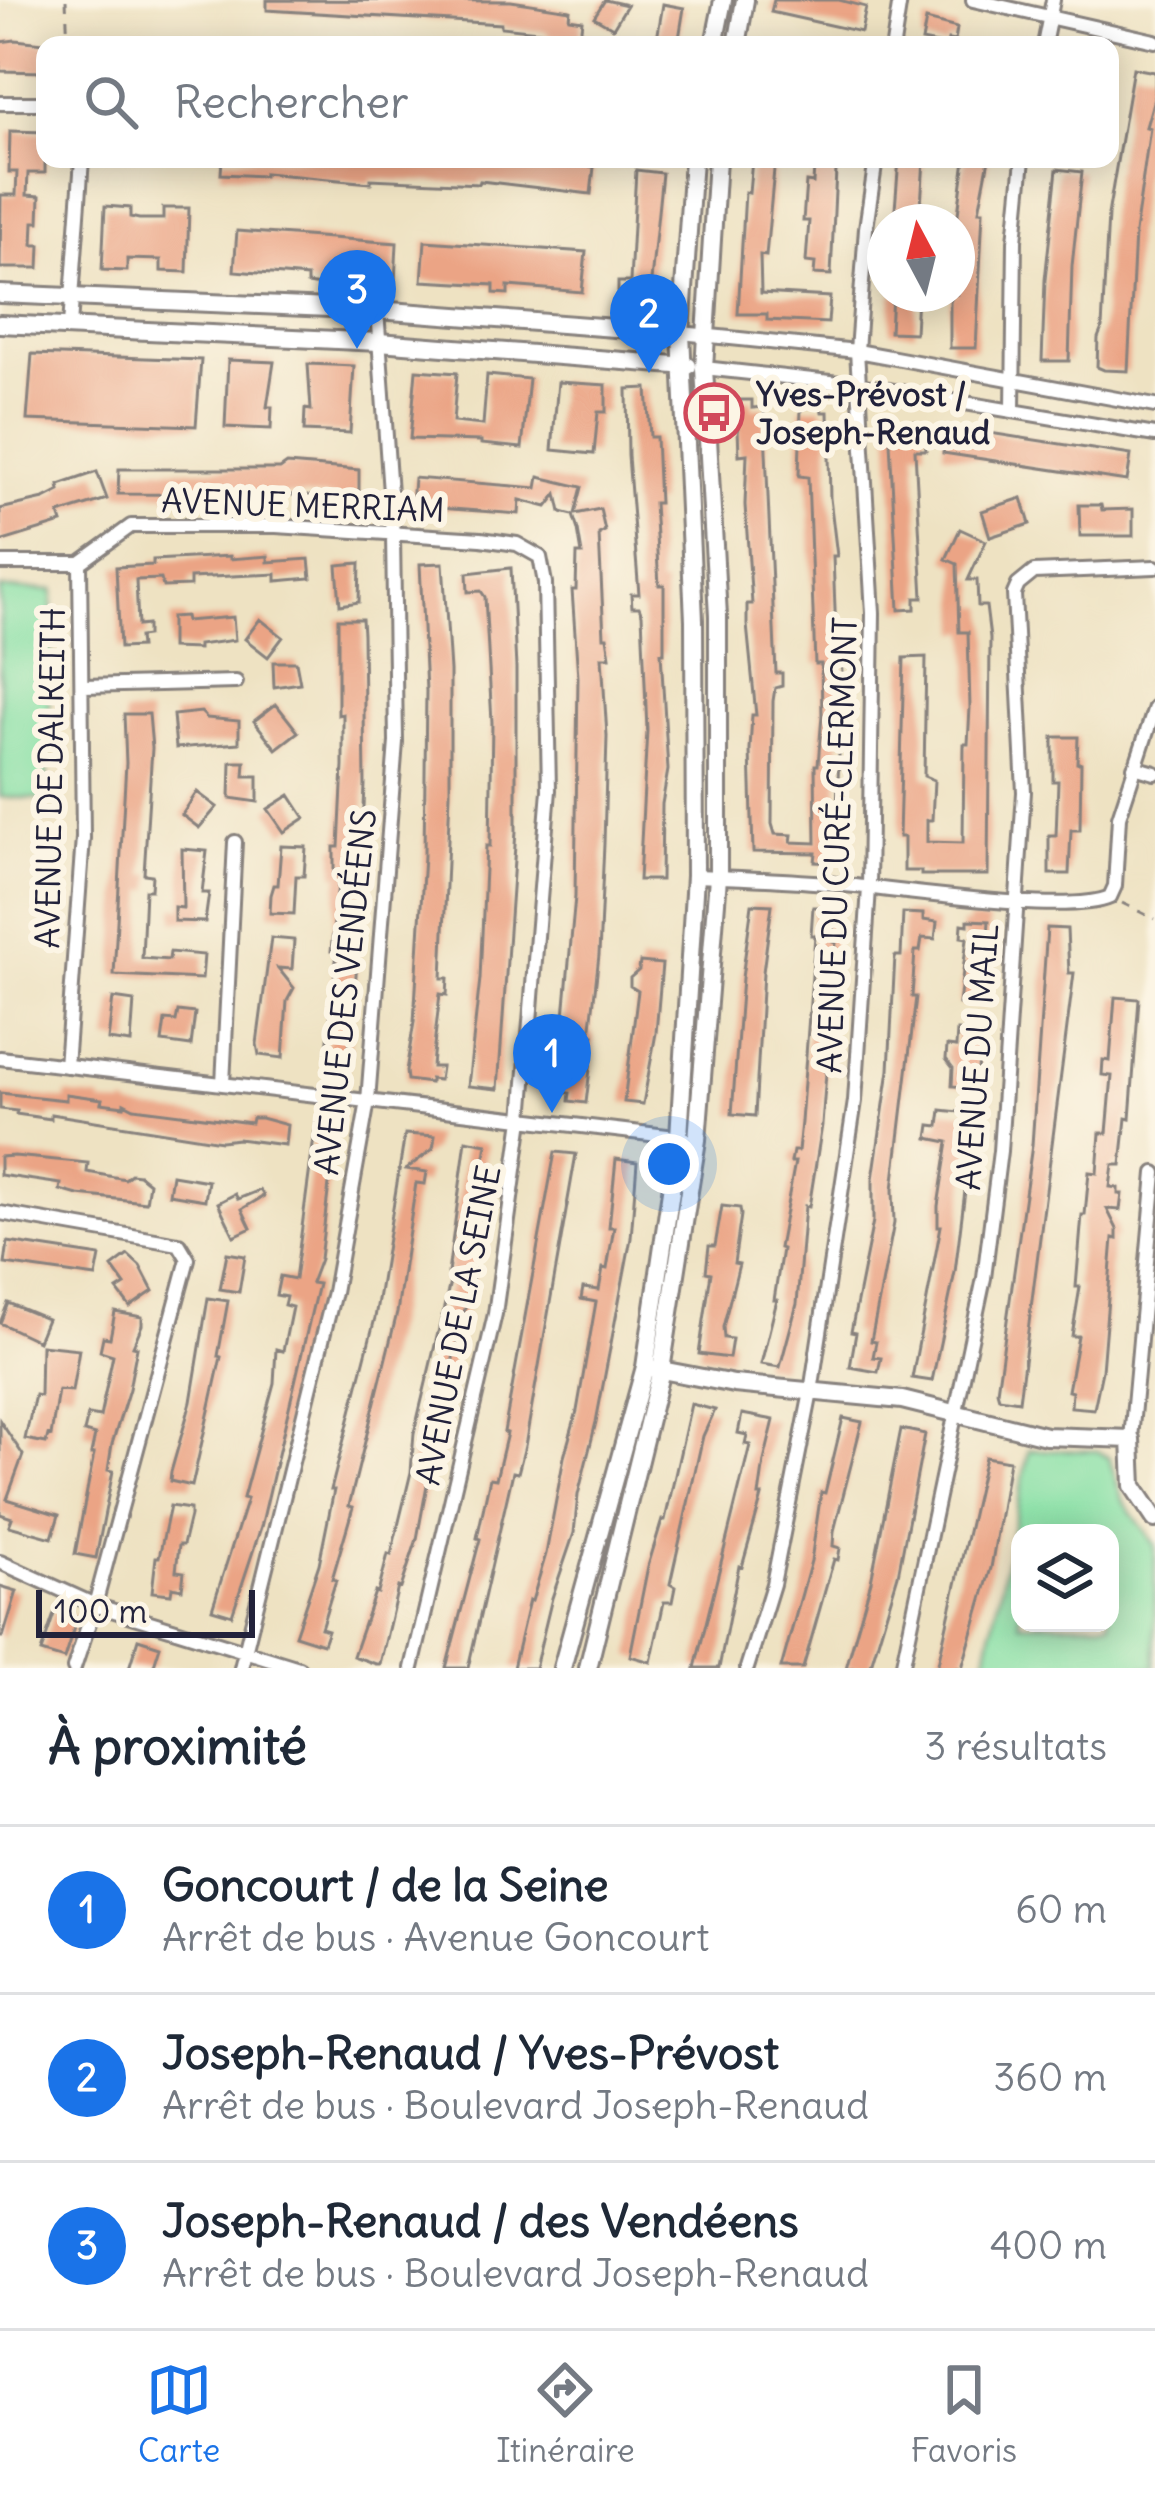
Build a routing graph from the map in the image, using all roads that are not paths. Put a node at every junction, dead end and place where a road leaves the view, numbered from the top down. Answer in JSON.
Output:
{"nodes":[{"id":1,"x":723,"y":0,"type":"edge"},
{"id":2,"x":745,"y":0,"type":"edge"},
{"id":3,"x":900,"y":0,"type":"edge"},
{"id":4,"x":973,"y":0,"type":"edge"},
{"id":5,"x":1053,"y":0,"type":"edge"},
{"id":6,"x":1049,"y":17,"type":"junction"},
{"id":7,"x":716,"y":36,"type":"edge"},
{"id":8,"x":738,"y":36,"type":"edge"},
{"id":9,"x":894,"y":36,"type":"edge"},
{"id":10,"x":1046,"y":36,"type":"edge"},
{"id":11,"x":1155,"y":40,"type":"edge"},
{"id":12,"x":0,"y":103,"type":"edge"},
{"id":13,"x":36,"y":103,"type":"edge"},
{"id":14,"x":81,"y":168,"type":"edge"},
{"id":15,"x":692,"y":168,"type":"edge"},
{"id":16,"x":716,"y":168,"type":"edge"},
{"id":17,"x":875,"y":168,"type":"edge"},
{"id":18,"x":1021,"y":168,"type":"edge"},
{"id":19,"x":0,"y":294,"type":"edge"},
{"id":20,"x":71,"y":295,"type":"junction"},
{"id":21,"x":377,"y":310,"type":"junction"},
{"id":22,"x":0,"y":324,"type":"edge"},
{"id":23,"x":70,"y":326,"type":"junction"},
{"id":24,"x":681,"y":333,"type":"junction"},
{"id":25,"x":704,"y":335,"type":"junction"},
{"id":26,"x":379,"y":342,"type":"junction"},
{"id":27,"x":857,"y":351,"type":"junction"},
{"id":28,"x":682,"y":366,"type":"junction"},
{"id":29,"x":704,"y":368,"type":"junction"},
{"id":30,"x":1012,"y":382,"type":"junction"},
{"id":31,"x":858,"y":385,"type":"junction"},
{"id":32,"x":1155,"y":406,"type":"edge"},
{"id":33,"x":1012,"y":409,"type":"junction"},
{"id":34,"x":1155,"y":435,"type":"edge"},
{"id":35,"x":393,"y":535,"type":"junction"},
{"id":36,"x":540,"y":557,"type":"joint"},
{"id":37,"x":0,"y":563,"type":"edge"},
{"id":38,"x":80,"y":563,"type":"junction"},
{"id":39,"x":1155,"y":567,"type":"edge"},
{"id":40,"x":718,"y":625,"type":"junction"},
{"id":41,"x":694,"y":626,"type":"junction"},
{"id":42,"x":236,"y":682,"type":"dead end"},
{"id":43,"x":84,"y":686,"type":"junction"},
{"id":44,"x":1155,"y":707,"type":"edge"},
{"id":45,"x":1134,"y":767,"type":"junction"},
{"id":46,"x":1155,"y":773,"type":"edge"},
{"id":47,"x":235,"y":842,"type":"dead end"},
{"id":48,"x":695,"y":876,"type":"junction"},
{"id":49,"x":718,"y":877,"type":"junction"},
{"id":50,"x":869,"y":887,"type":"junction"},
{"id":51,"x":1015,"y":901,"type":"junction"},
{"id":52,"x":0,"y":1058,"type":"edge"},
{"id":53,"x":66,"y":1066,"type":"junction"},
{"id":54,"x":223,"y":1084,"type":"junction"},
{"id":55,"x":368,"y":1101,"type":"junction"},
{"id":56,"x":522,"y":1119,"type":"junction"},
{"id":57,"x":688,"y":1139,"type":"junction"},
{"id":58,"x":1155,"y":1173,"type":"edge"},
{"id":59,"x":1154,"y":1191,"type":"edge"},
{"id":60,"x":0,"y":1213,"type":"edge"},
{"id":61,"x":1138,"y":1351,"type":"junction"},
{"id":62,"x":1155,"y":1357,"type":"edge"},
{"id":63,"x":653,"y":1369,"type":"junction"},
{"id":64,"x":811,"y":1392,"type":"junction"},
{"id":65,"x":956,"y":1412,"type":"junction"},
{"id":66,"x":1131,"y":1439,"type":"junction"},
{"id":67,"x":1155,"y":1519,"type":"edge"},
{"id":68,"x":0,"y":1562,"type":"edge"},
{"id":69,"x":95,"y":1605,"type":"junction"},
{"id":70,"x":246,"y":1652,"type":"junction"},
{"id":71,"x":74,"y":1668,"type":"edge"},
{"id":72,"x":241,"y":1668,"type":"edge"},
{"id":73,"x":299,"y":1668,"type":"edge"},
{"id":74,"x":412,"y":1668,"type":"edge"},
{"id":75,"x":562,"y":1668,"type":"edge"},
{"id":76,"x":588,"y":1668,"type":"edge"},
{"id":77,"x":747,"y":1668,"type":"edge"},
{"id":78,"x":902,"y":1668,"type":"edge"}],
"edges":[{"from":1,"to":7,"type":"street"},
{"from":2,"to":8,"type":"street"},
{"from":3,"to":9,"type":"street"},
{"from":4,"to":6,"type":"street"},
{"from":5,"to":6,"type":"street"},
{"from":6,"to":10,"type":"street"},
{"from":6,"to":11,"type":"street"},
{"from":12,"to":13,"type":"street"},
{"from":14,"to":20,"type":"street"},
{"from":15,"to":24,"type":"street"},
{"from":16,"to":25,"type":"street"},
{"from":17,"to":27,"type":"street","name":"AVENUE DU CURÉ-CLERMONT"},
{"from":18,"to":30,"type":"street"},
{"from":19,"to":20,"type":"street"},
{"from":20,"to":21,"type":"street"},
{"from":20,"to":23,"type":"street"},
{"from":21,"to":24,"type":"street"},
{"from":21,"to":26,"type":"street","name":"AVENUE DES VENDÉENS"},
{"from":22,"to":23,"type":"street"},
{"from":23,"to":26,"type":"street"},
{"from":24,"to":25,"type":"street"},
{"from":24,"to":28,"type":"street"},
{"from":25,"to":27,"type":"street"},
{"from":25,"to":29,"type":"street"},
{"from":26,"to":28,"type":"street"},
{"from":26,"to":35,"type":"street","name":"AVENUE DES VENDÉENS"},
{"from":27,"to":30,"type":"street"},
{"from":27,"to":31,"type":"street","name":"AVENUE DU CURÉ-CLERMONT"},
{"from":28,"to":29,"type":"street"},
{"from":28,"to":41,"type":"street"},
{"from":29,"to":31,"type":"street"},
{"from":29,"to":40,"type":"street"},
{"from":30,"to":32,"type":"street"},
{"from":30,"to":33,"type":"street"},
{"from":31,"to":33,"type":"street"},
{"from":31,"to":50,"type":"street","name":"AVENUE DU CURÉ-CLERMONT"},
{"from":33,"to":34,"type":"street"},
{"from":35,"to":36,"type":"street","name":"AVENUE MERRIAM"},
{"from":35,"to":38,"type":"street","name":"AVENUE MERRIAM"},
{"from":35,"to":55,"type":"street","name":"AVENUE DES VENDÉENS"},
{"from":36,"to":56,"type":"street","name":"AVENUE DE LA SEINE"},
{"from":37,"to":38,"type":"street"},
{"from":38,"to":43,"type":"street","name":"AVENUE DE DALKEITH"},
{"from":39,"to":51,"type":"street","name":"AVENUE DU MAIL"},
{"from":40,"to":41,"type":"street"},
{"from":40,"to":49,"type":"street"},
{"from":41,"to":48,"type":"street"},
{"from":42,"to":43,"type":"street"},
{"from":43,"to":53,"type":"street","name":"AVENUE DE DALKEITH"},
{"from":44,"to":45,"type":"street"},
{"from":45,"to":46,"type":"street"},
{"from":45,"to":51,"type":"street"},
{"from":47,"to":54,"type":"street"},
{"from":48,"to":49,"type":"street"},
{"from":48,"to":57,"type":"street"},
{"from":49,"to":50,"type":"street"},
{"from":49,"to":57,"type":"street"},
{"from":50,"to":51,"type":"street"},
{"from":50,"to":64,"type":"street","name":"AVENUE DU CURÉ-CLERMONT"},
{"from":51,"to":65,"type":"street","name":"AVENUE DU MAIL"},
{"from":52,"to":53,"type":"street"},
{"from":53,"to":54,"type":"street"},
{"from":54,"to":55,"type":"street"},
{"from":55,"to":56,"type":"street"},
{"from":55,"to":70,"type":"street","name":"AVENUE DES VENDÉENS"},
{"from":56,"to":57,"type":"street"},
{"from":56,"to":74,"type":"street","name":"AVENUE DE LA SEINE"},
{"from":57,"to":63,"type":"street"},
{"from":58,"to":59,"type":"street"},
{"from":59,"to":61,"type":"street"},
{"from":60,"to":69,"type":"street"},
{"from":61,"to":62,"type":"street"},
{"from":61,"to":66,"type":"street"},
{"from":63,"to":64,"type":"street"},
{"from":63,"to":75,"type":"street"},
{"from":63,"to":76,"type":"street"},
{"from":64,"to":65,"type":"street"},
{"from":64,"to":77,"type":"street","name":"AVENUE DU CURÉ-CLERMONT"},
{"from":65,"to":66,"type":"street"},
{"from":65,"to":78,"type":"street","name":"AVENUE DU MAIL"},
{"from":66,"to":67,"type":"street"},
{"from":68,"to":69,"type":"street"},
{"from":69,"to":70,"type":"street"},
{"from":69,"to":71,"type":"street"},
{"from":70,"to":72,"type":"street","name":"AVENUE DES VENDÉENS"},
{"from":70,"to":73,"type":"street"}]}
